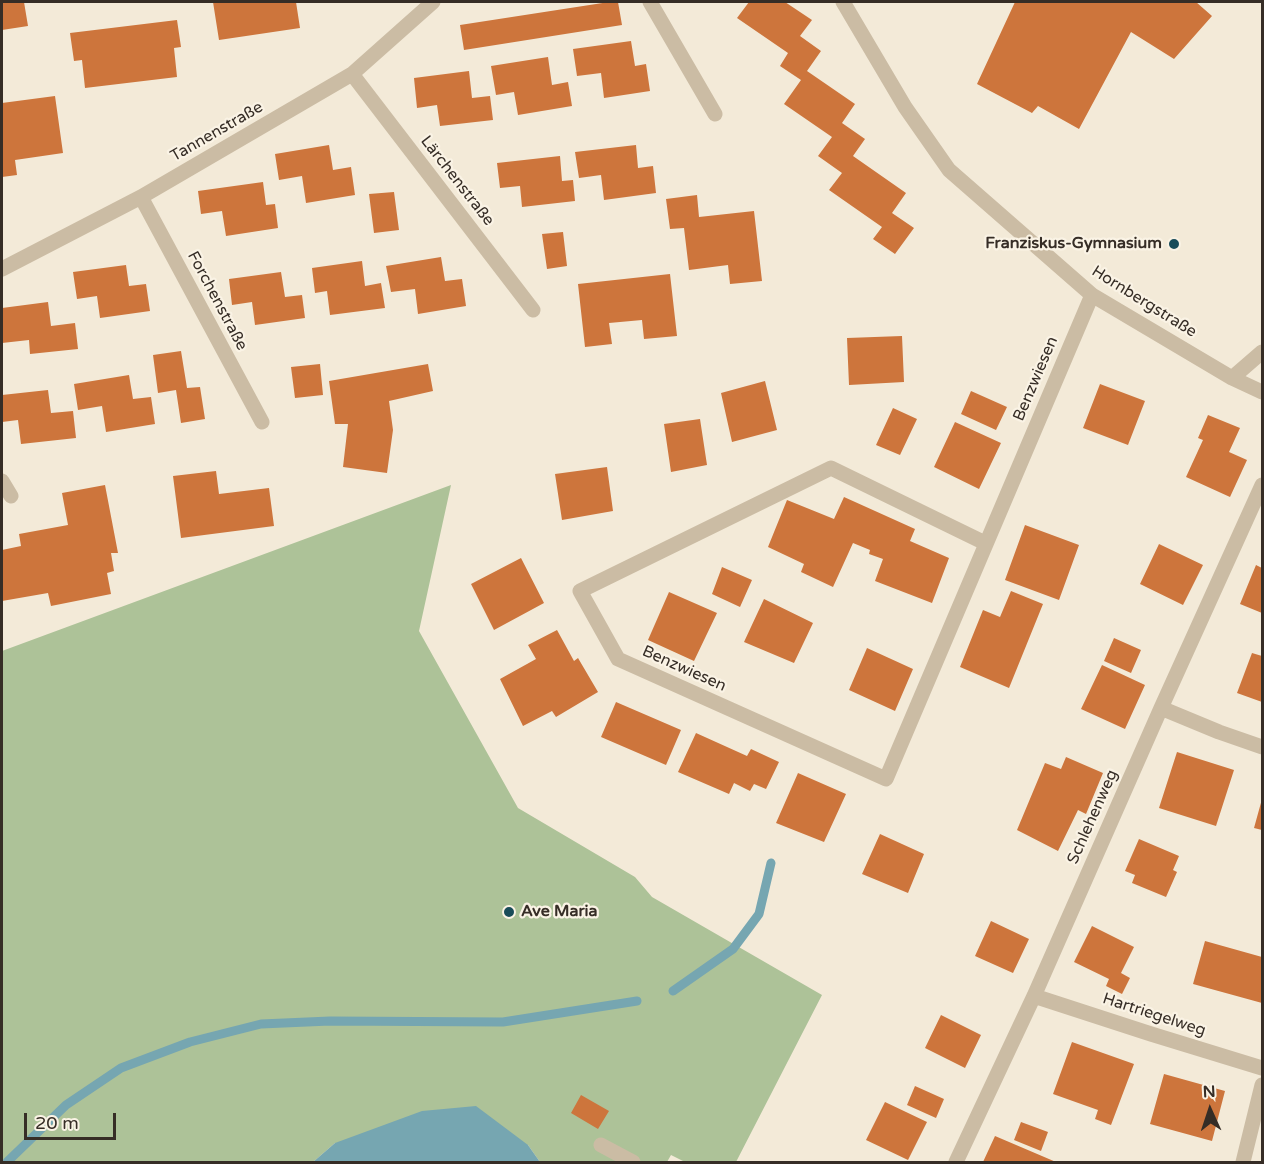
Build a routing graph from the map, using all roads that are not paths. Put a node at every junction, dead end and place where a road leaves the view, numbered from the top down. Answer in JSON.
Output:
{"nodes":[{"id":1,"x":433,"y":2,"type":"edge"},
{"id":2,"x":650,"y":2,"type":"edge"},
{"id":3,"x":843,"y":2,"type":"edge"},
{"id":4,"x":352,"y":74,"type":"junction"},
{"id":5,"x":715,"y":114,"type":"dead end"},
{"id":6,"x":141,"y":197,"type":"junction"},
{"id":7,"x":2,"y":268,"type":"edge"},
{"id":8,"x":1092,"y":295,"type":"junction"},
{"id":9,"x":533,"y":310,"type":"dead end"},
{"id":10,"x":1263,"y":352,"type":"edge"},
{"id":11,"x":1232,"y":378,"type":"junction"},
{"id":12,"x":1263,"y":393,"type":"edge"},
{"id":13,"x":262,"y":422,"type":"dead end"},
{"id":14,"x":2,"y":481,"type":"edge"},
{"id":15,"x":1263,"y":485,"type":"edge"},
{"id":16,"x":11,"y":496,"type":"dead end"},
{"id":17,"x":985,"y":543,"type":"junction"},
{"id":18,"x":1161,"y":708,"type":"junction"},
{"id":19,"x":1263,"y":747,"type":"edge"},
{"id":20,"x":1035,"y":996,"type":"junction"},
{"id":21,"x":1263,"y":1068,"type":"edge"},
{"id":22,"x":1263,"y":1085,"type":"edge"},
{"id":23,"x":601,"y":1144,"type":"dead end"},
{"id":24,"x":633,"y":1162,"type":"edge"},
{"id":25,"x":956,"y":1162,"type":"edge"},
{"id":26,"x":1243,"y":1162,"type":"edge"}],
"edges":[{"from":1,"to":4,"type":"street","name":"Tannenstraße"},
{"from":2,"to":5,"type":"street"},
{"from":3,"to":8,"type":"street","name":"Hornbergstraße"},
{"from":4,"to":6,"type":"street","name":"Tannenstraße"},
{"from":4,"to":9,"type":"street","name":"Lärchenstraße"},
{"from":6,"to":7,"type":"street","name":"Tannenstraße"},
{"from":6,"to":13,"type":"street","name":"Forchenstraße"},
{"from":8,"to":11,"type":"street","name":"Hornbergstraße"},
{"from":8,"to":17,"type":"street","name":"Benzwiesen"},
{"from":10,"to":11,"type":"street"},
{"from":11,"to":12,"type":"street","name":"Hornbergstraße"},
{"from":14,"to":16,"type":"street"},
{"from":15,"to":18,"type":"street","name":"Schlehenweg"},
{"from":17,"to":17,"type":"street","name":"Benzwiesen"},
{"from":18,"to":19,"type":"street"},
{"from":18,"to":20,"type":"street","name":"Schlehenweg"},
{"from":20,"to":21,"type":"street","name":"Hartriegelweg"},
{"from":20,"to":25,"type":"street","name":"Schlehenweg"},
{"from":22,"to":26,"type":"street"},
{"from":23,"to":24,"type":"street"}]}
